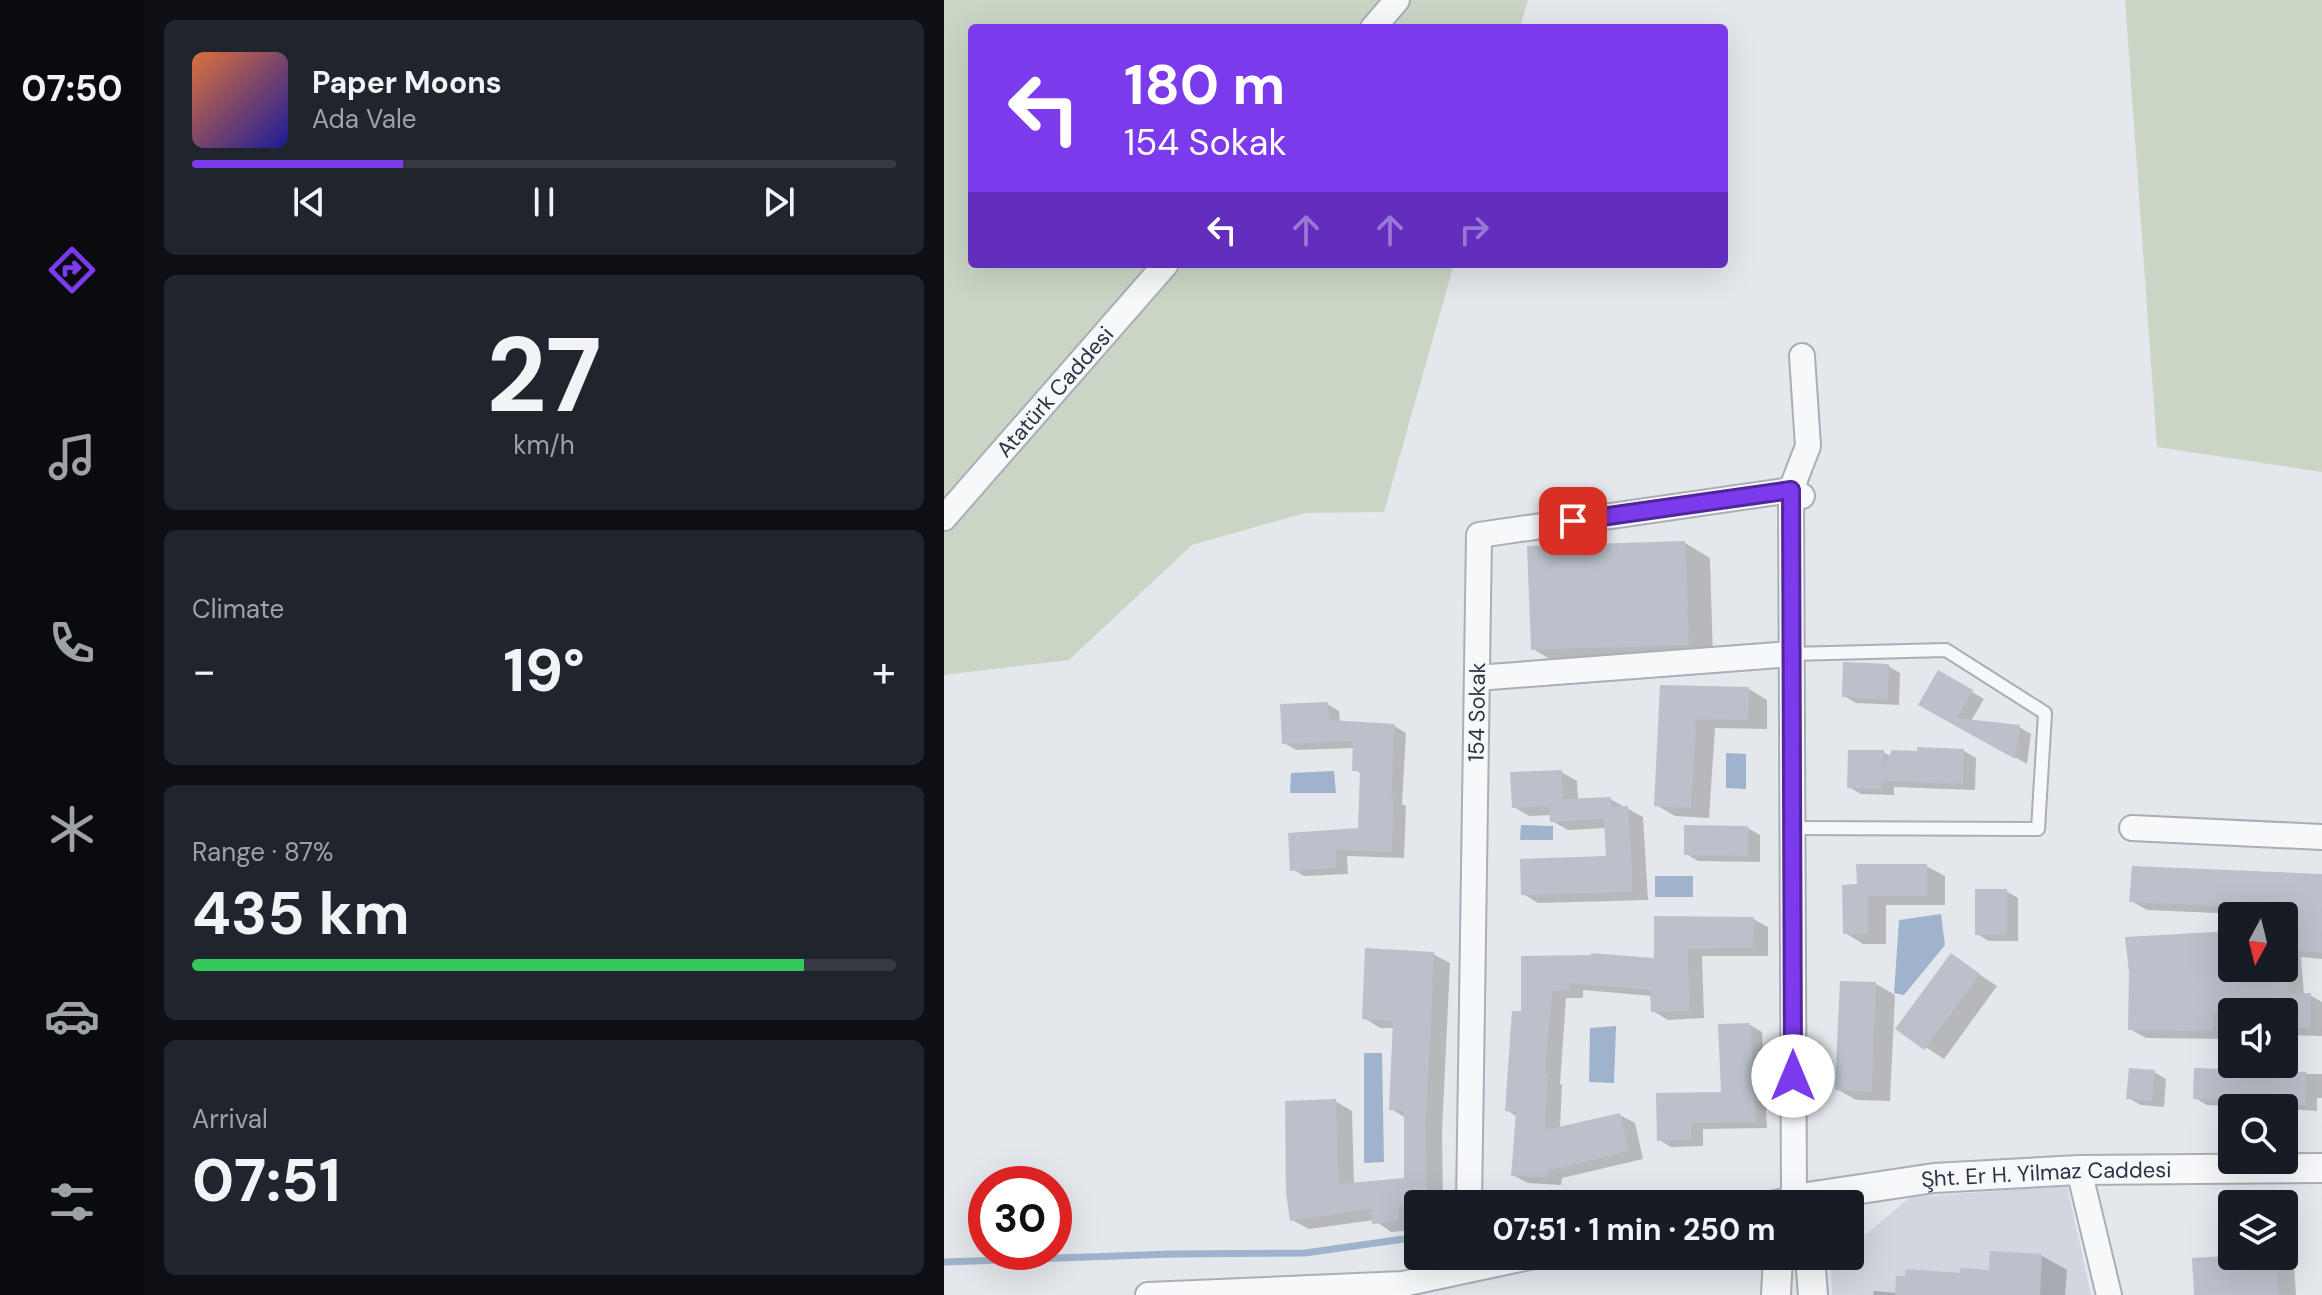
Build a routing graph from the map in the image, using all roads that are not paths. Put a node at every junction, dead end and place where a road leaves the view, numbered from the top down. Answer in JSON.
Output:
{"nodes":[{"id":1,"x":1397,"y":0,"type":"edge"},
{"id":2,"x":1376,"y":24,"type":"edge"},
{"id":3,"x":1163,"y":268,"type":"edge"},
{"id":4,"x":1802,"y":356,"type":"dead end"},
{"id":5,"x":1796,"y":493,"type":"junction"},
{"id":6,"x":944,"y":518,"type":"edge"},
{"id":7,"x":1791,"y":654,"type":"junction"},
{"id":8,"x":1477,"y":678,"type":"junction"},
{"id":9,"x":1792,"y":828,"type":"junction"},
{"id":10,"x":2132,"y":828,"type":"dead end"},
{"id":11,"x":2322,"y":837,"type":"edge"},
{"id":12,"x":2322,"y":1168,"type":"edge"},
{"id":13,"x":2079,"y":1170,"type":"junction"},
{"id":14,"x":1469,"y":1190,"type":"edge"},
{"id":15,"x":1788,"y":1190,"type":"edge"},
{"id":16,"x":1864,"y":1190,"type":"edge"},
{"id":17,"x":1446,"y":1270,"type":"edge"},
{"id":18,"x":1777,"y":1270,"type":"edge"},
{"id":19,"x":1811,"y":1270,"type":"edge"},
{"id":20,"x":1148,"y":1295,"type":"edge"},
{"id":21,"x":1776,"y":1295,"type":"edge"},
{"id":22,"x":1813,"y":1295,"type":"edge"},
{"id":23,"x":2109,"y":1295,"type":"edge"}],
"edges":[{"from":1,"to":2,"type":"street"},
{"from":3,"to":6,"type":"street","name":"Atatürk Caddesi"},
{"from":4,"to":5,"type":"street"},
{"from":5,"to":7,"type":"street"},
{"from":5,"to":8,"type":"street","name":"154 Sokak"},
{"from":7,"to":8,"type":"street"},
{"from":7,"to":9,"type":"street"},
{"from":7,"to":9,"type":"lane"},
{"from":8,"to":14,"type":"street","name":"154 Sokak"},
{"from":9,"to":15,"type":"street"},
{"from":10,"to":11,"type":"street"},
{"from":12,"to":13,"type":"street","name":"Şht. Er H. Yilmaz Caddesi"},
{"from":13,"to":16,"type":"street","name":"Şht. Er H. Yilmaz Caddesi"},
{"from":13,"to":23,"type":"street"},
{"from":17,"to":20,"type":"street"},
{"from":18,"to":21,"type":"street"},
{"from":19,"to":22,"type":"street"}]}
